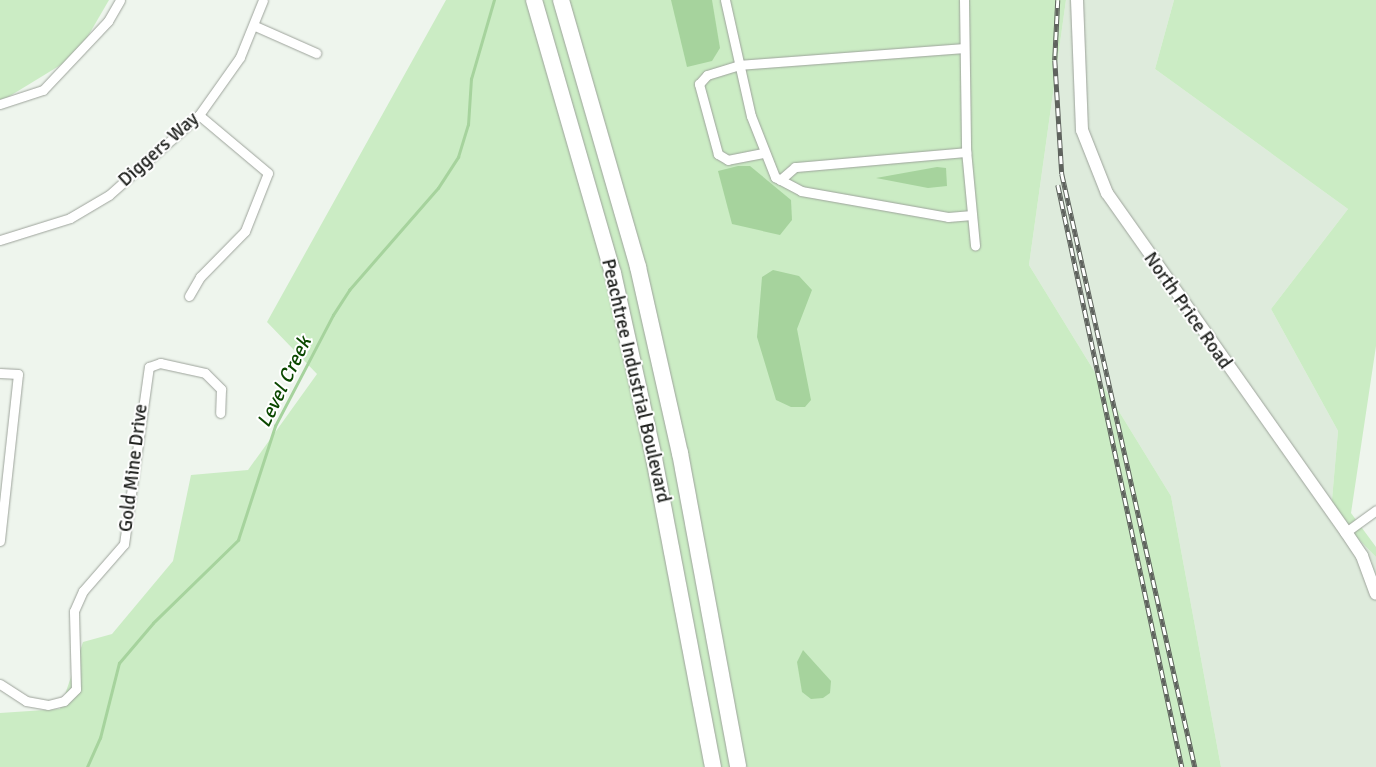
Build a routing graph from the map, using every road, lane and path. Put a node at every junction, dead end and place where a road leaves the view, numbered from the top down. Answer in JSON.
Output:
{"nodes":[{"id":1,"x":120,"y":0,"type":"edge"},
{"id":2,"x":263,"y":0,"type":"edge"},
{"id":3,"x":561,"y":0,"type":"edge"},
{"id":4,"x":724,"y":0,"type":"edge"},
{"id":5,"x":964,"y":0,"type":"edge"},
{"id":6,"x":1077,"y":0,"type":"edge"},
{"id":7,"x":536,"y":1,"type":"edge"},
{"id":8,"x":255,"y":26,"type":"junction"},
{"id":9,"x":963,"y":48,"type":"junction"},
{"id":10,"x":316,"y":53,"type":"dead end"},
{"id":11,"x":739,"y":65,"type":"junction"},
{"id":12,"x":0,"y":104,"type":"edge"},
{"id":13,"x":199,"y":115,"type":"junction"},
{"id":14,"x":966,"y":152,"type":"junction"},
{"id":15,"x":763,"y":153,"type":"junction"},
{"id":16,"x":780,"y":180,"type":"junction"},
{"id":17,"x":972,"y":215,"type":"junction"},
{"id":18,"x":0,"y":240,"type":"edge"},
{"id":19,"x":975,"y":246,"type":"dead end"},
{"id":20,"x":189,"y":296,"type":"dead end"},
{"id":21,"x":0,"y":373,"type":"edge"},
{"id":22,"x":220,"y":413,"type":"dead end"},
{"id":23,"x":1376,"y":510,"type":"edge"},
{"id":24,"x":1346,"y":532,"type":"junction"},
{"id":25,"x":0,"y":541,"type":"edge"},
{"id":26,"x":1376,"y":594,"type":"edge"},
{"id":27,"x":0,"y":684,"type":"edge"},
{"id":28,"x":713,"y":767,"type":"edge"},
{"id":29,"x":738,"y":767,"type":"edge"}],
"edges":[{"from":1,"to":12,"type":"street"},
{"from":2,"to":8,"type":"street","name":"Diggers Way"},
{"from":3,"to":29,"type":"highway","name":"Peachtree Industrial Boulevard"},
{"from":4,"to":11,"type":"street"},
{"from":5,"to":9,"type":"street"},
{"from":6,"to":24,"type":"street","name":"North Price Road"},
{"from":7,"to":28,"type":"highway","name":"Peachtree Industrial Boulevard"},
{"from":8,"to":10,"type":"street"},
{"from":8,"to":13,"type":"street","name":"Diggers Way"},
{"from":9,"to":11,"type":"street"},
{"from":9,"to":14,"type":"street"},
{"from":11,"to":15,"type":"street"},
{"from":11,"to":15,"type":"street"},
{"from":13,"to":18,"type":"street","name":"Diggers Way"},
{"from":13,"to":20,"type":"street"},
{"from":14,"to":16,"type":"street"},
{"from":14,"to":17,"type":"street"},
{"from":15,"to":16,"type":"street"},
{"from":16,"to":17,"type":"street"},
{"from":17,"to":19,"type":"street"},
{"from":21,"to":25,"type":"street"},
{"from":22,"to":27,"type":"street","name":"Gold Mine Drive"},
{"from":23,"to":24,"type":"street"},
{"from":24,"to":26,"type":"street","name":"North Price Road"}]}
